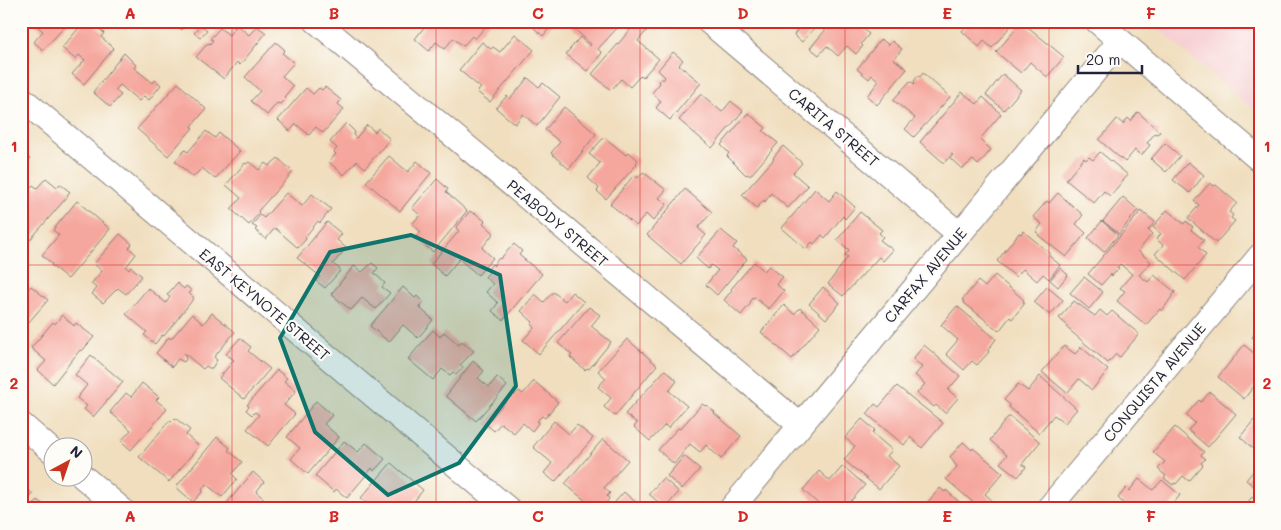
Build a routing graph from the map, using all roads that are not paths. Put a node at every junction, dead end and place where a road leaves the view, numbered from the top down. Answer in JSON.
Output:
{"nodes":[{"id":1,"x":316,"y":21,"type":"edge"},
{"id":2,"x":708,"y":21,"type":"edge"},
{"id":3,"x":1097,"y":21,"type":"edge"},
{"id":4,"x":1120,"y":42,"type":"junction"},
{"id":5,"x":21,"y":98,"type":"edge"},
{"id":6,"x":1260,"y":160,"type":"edge"},
{"id":7,"x":959,"y":234,"type":"junction"},
{"id":8,"x":1260,"y":256,"type":"edge"},
{"id":9,"x":21,"y":424,"type":"edge"},
{"id":10,"x":800,"y":425,"type":"junction"},
{"id":11,"x":42,"y":442,"type":"edge"},
{"id":12,"x":92,"y":484,"type":"edge"},
{"id":13,"x":121,"y":509,"type":"edge"},
{"id":14,"x":508,"y":509,"type":"edge"},
{"id":15,"x":731,"y":509,"type":"edge"},
{"id":16,"x":1048,"y":509,"type":"edge"}],
"edges":[{"from":1,"to":10,"type":"street","name":"PEABODY STREET"},
{"from":2,"to":7,"type":"street","name":"CARITA STREET"},
{"from":3,"to":4,"type":"street"},
{"from":4,"to":6,"type":"street"},
{"from":4,"to":7,"type":"street","name":"CARFAX AVENUE"},
{"from":5,"to":14,"type":"street","name":"EAST KEYNOTE STREET"},
{"from":7,"to":10,"type":"street","name":"CARFAX AVENUE"},
{"from":8,"to":16,"type":"street","name":"CONQUISTA AVENUE"},
{"from":9,"to":11,"type":"street"},
{"from":10,"to":15,"type":"street","name":"CARFAX AVENUE"},
{"from":12,"to":13,"type":"street"}]}
